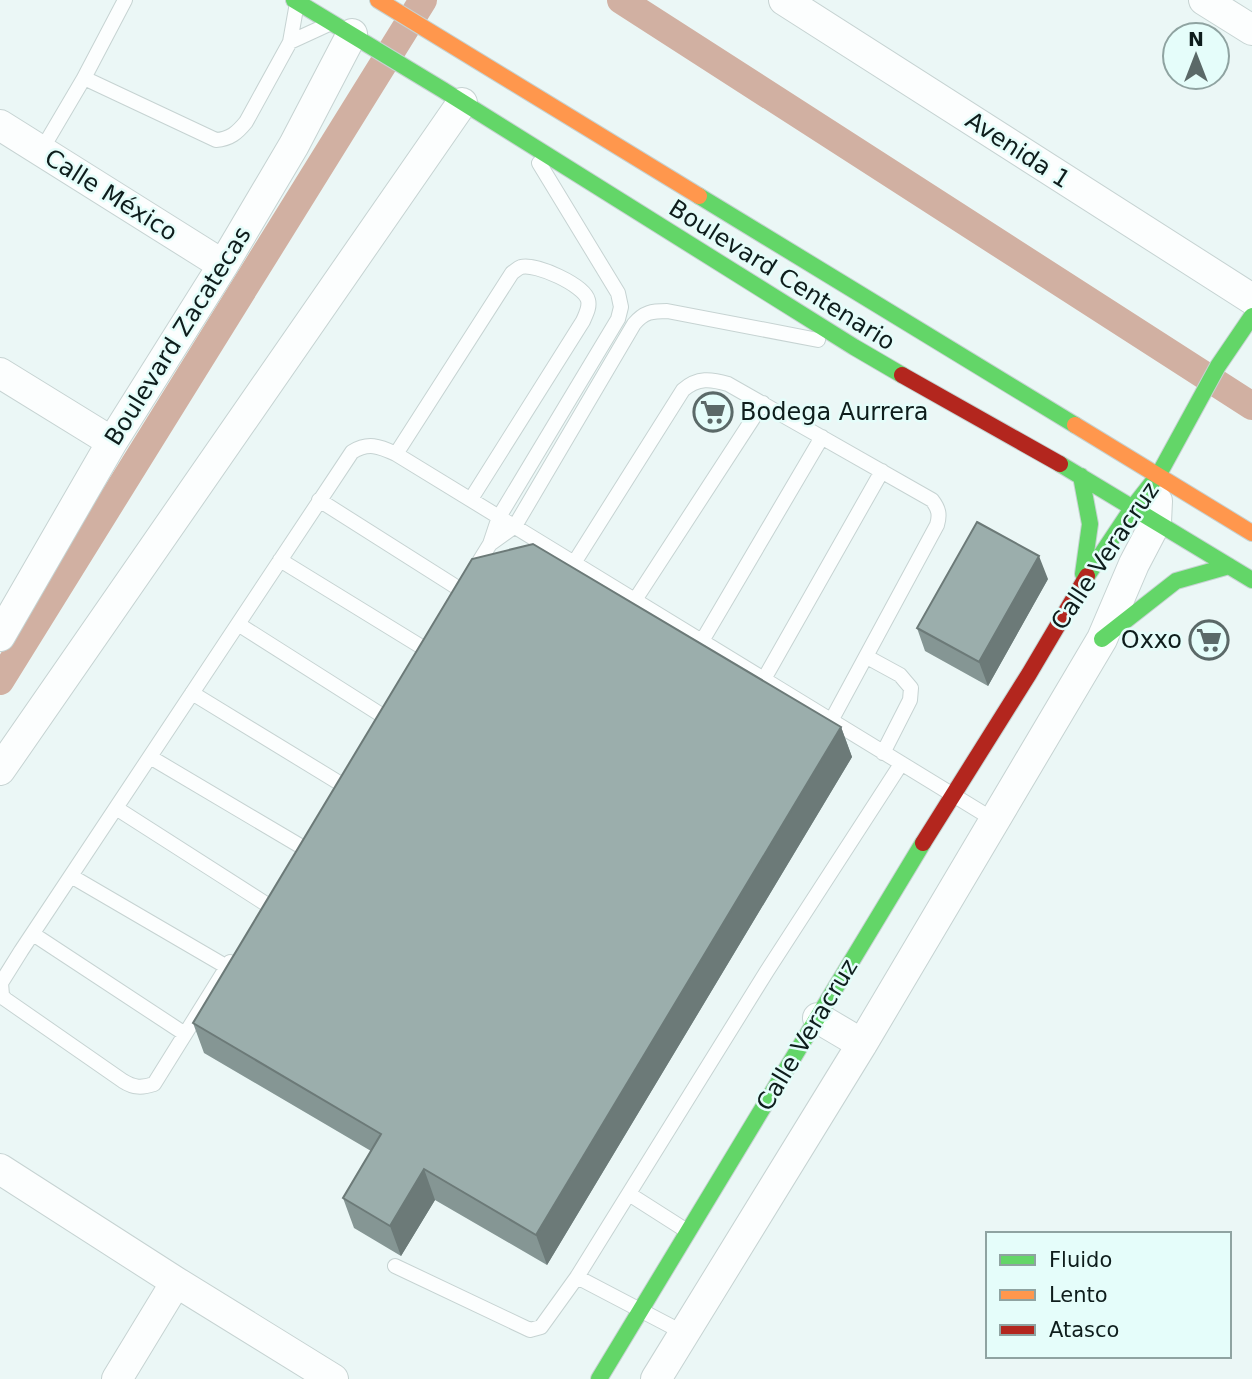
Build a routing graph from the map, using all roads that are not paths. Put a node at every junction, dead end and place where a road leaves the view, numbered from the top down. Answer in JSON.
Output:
{"nodes":[{"id":1,"x":125,"y":0,"type":"edge"},
{"id":2,"x":378,"y":0,"type":"edge"},
{"id":3,"x":784,"y":0,"type":"edge"},
{"id":4,"x":1204,"y":0,"type":"edge"},
{"id":5,"x":296,"y":1,"type":"edge"},
{"id":6,"x":350,"y":28,"type":"junction"},
{"id":7,"x":1252,"y":30,"type":"edge"},
{"id":8,"x":290,"y":42,"type":"junction"},
{"id":9,"x":84,"y":78,"type":"junction"},
{"id":10,"x":452,"y":97,"type":"junction"},
{"id":11,"x":0,"y":125,"type":"edge"},
{"id":12,"x":527,"y":144,"type":"junction"},
{"id":13,"x":41,"y":151,"type":"junction"},
{"id":14,"x":223,"y":265,"type":"junction"},
{"id":15,"x":1252,"y":299,"type":"edge"},
{"id":16,"x":1252,"y":316,"type":"edge"},
{"id":17,"x":607,"y":338,"type":"junction"},
{"id":18,"x":621,"y":345,"type":"junction"},
{"id":19,"x":854,"y":347,"type":"junction"},
{"id":20,"x":0,"y":373,"type":"edge"},
{"id":21,"x":763,"y":403,"type":"junction"},
{"id":22,"x":560,"y":416,"type":"junction"},
{"id":23,"x":575,"y":425,"type":"junction"},
{"id":24,"x":822,"y":438,"type":"junction"},
{"id":25,"x":112,"y":442,"type":"junction"},
{"id":26,"x":396,"y":454,"type":"junction"},
{"id":27,"x":882,"y":471,"type":"junction"},
{"id":28,"x":1159,"y":474,"type":"junction"},
{"id":29,"x":1081,"y":477,"type":"junction"},
{"id":30,"x":471,"y":499,"type":"junction"},
{"id":31,"x":320,"y":500,"type":"junction"},
{"id":32,"x":1145,"y":515,"type":"junction"},
{"id":33,"x":499,"y":517,"type":"junction"},
{"id":34,"x":515,"y":526,"type":"junction"},
{"id":35,"x":1252,"y":533,"type":"edge"},
{"id":36,"x":490,"y":544,"type":"junction"},
{"id":37,"x":280,"y":560,"type":"junction"},
{"id":38,"x":574,"y":563,"type":"junction"},
{"id":39,"x":1229,"y":566,"type":"junction"},
{"id":40,"x":1252,"y":580,"type":"edge"},
{"id":41,"x":1081,"y":585,"type":"junction"},
{"id":42,"x":635,"y":600,"type":"junction"},
{"id":43,"x":4,"y":622,"type":"edge"},
{"id":44,"x":238,"y":624,"type":"junction"},
{"id":45,"x":1102,"y":639,"type":"junction"},
{"id":46,"x":702,"y":641,"type":"junction"},
{"id":47,"x":425,"y":649,"type":"edge"},
{"id":48,"x":867,"y":657,"type":"junction"},
{"id":49,"x":764,"y":679,"type":"junction"},
{"id":50,"x":192,"y":693,"type":"junction"},
{"id":51,"x":383,"y":716,"type":"edge"},
{"id":52,"x":831,"y":721,"type":"junction"},
{"id":53,"x":883,"y":753,"type":"junction"},
{"id":54,"x":150,"y":757,"type":"junction"},
{"id":55,"x":901,"y":764,"type":"junction"},
{"id":56,"x":0,"y":770,"type":"edge"},
{"id":57,"x":341,"y":784,"type":"edge"},
{"id":58,"x":952,"y":795,"type":"junction"},
{"id":59,"x":116,"y":808,"type":"junction"},
{"id":60,"x":994,"y":820,"type":"junction"},
{"id":61,"x":302,"y":847,"type":"edge"},
{"id":62,"x":71,"y":876,"type":"junction"},
{"id":63,"x":266,"y":904,"type":"edge"},
{"id":64,"x":33,"y":934,"type":"junction"},
{"id":65,"x":240,"y":946,"type":"edge"},
{"id":66,"x":227,"y":967,"type":"junction"},
{"id":67,"x":818,"y":1018,"type":"junction"},
{"id":68,"x":185,"y":1034,"type":"junction"},
{"id":69,"x":862,"y":1044,"type":"junction"},
{"id":70,"x":0,"y":1169,"type":"edge"},
{"id":71,"x":629,"y":1194,"type":"junction"},
{"id":72,"x":689,"y":1232,"type":"junction"},
{"id":73,"x":395,"y":1266,"type":"dead end"},
{"id":74,"x":577,"y":1277,"type":"junction"},
{"id":75,"x":176,"y":1282,"type":"junction"},
{"id":76,"x":642,"y":1309,"type":"junction"},
{"id":77,"x":684,"y":1333,"type":"junction"},
{"id":78,"x":117,"y":1379,"type":"edge"},
{"id":79,"x":333,"y":1379,"type":"edge"},
{"id":80,"x":599,"y":1379,"type":"edge"},
{"id":81,"x":656,"y":1379,"type":"edge"}],
"edges":[{"from":1,"to":9,"type":"lane"},
{"from":2,"to":28,"type":"main road","name":"Boulevard Centenario"},
{"from":3,"to":15,"type":"street","name":"Avenida 1"},
{"from":4,"to":7,"type":"street"},
{"from":5,"to":6,"type":"main road","name":"Boulevard Centenario"},
{"from":5,"to":8,"type":"lane"},
{"from":6,"to":8,"type":"lane"},
{"from":6,"to":10,"type":"main road","name":"Boulevard Centenario"},
{"from":6,"to":14,"type":"street","name":"Boulevard Zacatecas"},
{"from":8,"to":9,"type":"lane"},
{"from":9,"to":13,"type":"lane"},
{"from":10,"to":12,"type":"main road","name":"Boulevard Centenario"},
{"from":10,"to":56,"type":"street"},
{"from":11,"to":13,"type":"street","name":"Calle México"},
{"from":12,"to":17,"type":"lane"},
{"from":12,"to":19,"type":"main road","name":"Boulevard Centenario"},
{"from":13,"to":14,"type":"street","name":"Calle México"},
{"from":14,"to":25,"type":"street","name":"Boulevard Zacatecas"},
{"from":16,"to":28,"type":"main road"},
{"from":17,"to":18,"type":"lane"},
{"from":17,"to":22,"type":"lane"},
{"from":18,"to":19,"type":"lane"},
{"from":18,"to":23,"type":"lane"},
{"from":19,"to":29,"type":"main road","name":"Boulevard Centenario"},
{"from":20,"to":25,"type":"street"},
{"from":21,"to":24,"type":"lane"},
{"from":21,"to":38,"type":"lane"},
{"from":21,"to":42,"type":"lane"},
{"from":22,"to":23,"type":"lane"},
{"from":22,"to":33,"type":"lane"},
{"from":23,"to":34,"type":"lane"},
{"from":24,"to":27,"type":"lane"},
{"from":24,"to":46,"type":"lane"},
{"from":25,"to":43,"type":"street","name":"Boulevard Zacatecas"},
{"from":26,"to":30,"type":"lane"},
{"from":26,"to":30,"type":"lane"},
{"from":26,"to":31,"type":"lane"},
{"from":27,"to":48,"type":"lane"},
{"from":27,"to":49,"type":"lane"},
{"from":28,"to":32,"type":"street","name":"Calle Veracruz"},
{"from":28,"to":35,"type":"main road","name":"Boulevard Centenario"},
{"from":29,"to":32,"type":"main road","name":"Boulevard Centenario"},
{"from":29,"to":41,"type":"main road"},
{"from":30,"to":33,"type":"lane"},
{"from":31,"to":36,"type":"lane"},
{"from":31,"to":37,"type":"lane"},
{"from":32,"to":39,"type":"main road","name":"Boulevard Centenario"},
{"from":32,"to":41,"type":"main road","name":"Calle Veracruz"},
{"from":32,"to":45,"type":"street","name":"Calle Veracruz"},
{"from":33,"to":34,"type":"lane"},
{"from":33,"to":36,"type":"lane"},
{"from":34,"to":36,"type":"lane"},
{"from":34,"to":38,"type":"lane"},
{"from":37,"to":44,"type":"lane"},
{"from":37,"to":47,"type":"lane"},
{"from":38,"to":42,"type":"lane"},
{"from":39,"to":40,"type":"main road","name":"Boulevard Centenario"},
{"from":39,"to":45,"type":"main road"},
{"from":41,"to":58,"type":"main road","name":"Calle Veracruz"},
{"from":42,"to":46,"type":"lane"},
{"from":44,"to":50,"type":"lane"},
{"from":44,"to":51,"type":"lane"},
{"from":45,"to":60,"type":"street","name":"Calle Veracruz"},
{"from":46,"to":49,"type":"lane"},
{"from":48,"to":52,"type":"lane"},
{"from":48,"to":53,"type":"lane"},
{"from":49,"to":52,"type":"lane"},
{"from":50,"to":54,"type":"lane"},
{"from":50,"to":57,"type":"lane"},
{"from":52,"to":53,"type":"lane"},
{"from":53,"to":55,"type":"lane"},
{"from":54,"to":59,"type":"lane"},
{"from":54,"to":61,"type":"lane"},
{"from":55,"to":58,"type":"lane"},
{"from":55,"to":71,"type":"lane"},
{"from":58,"to":60,"type":"lane"},
{"from":58,"to":67,"type":"main road","name":"Calle Veracruz"},
{"from":59,"to":62,"type":"lane"},
{"from":59,"to":63,"type":"lane"},
{"from":60,"to":69,"type":"street","name":"Calle Veracruz"},
{"from":62,"to":64,"type":"lane"},
{"from":62,"to":66,"type":"lane"},
{"from":64,"to":68,"type":"lane"},
{"from":64,"to":68,"type":"lane"},
{"from":65,"to":66,"type":"lane"},
{"from":66,"to":68,"type":"lane"},
{"from":67,"to":69,"type":"street"},
{"from":67,"to":72,"type":"main road","name":"Calle Veracruz"},
{"from":69,"to":77,"type":"street","name":"Calle Veracruz"},
{"from":70,"to":75,"type":"street"},
{"from":71,"to":72,"type":"lane"},
{"from":71,"to":74,"type":"lane"},
{"from":72,"to":76,"type":"main road","name":"Calle Veracruz"},
{"from":73,"to":74,"type":"lane"},
{"from":74,"to":76,"type":"lane"},
{"from":75,"to":78,"type":"street"},
{"from":75,"to":79,"type":"street"},
{"from":76,"to":77,"type":"lane"},
{"from":76,"to":80,"type":"main road","name":"Calle Veracruz"},
{"from":77,"to":81,"type":"street","name":"Calle Veracruz"}]}
